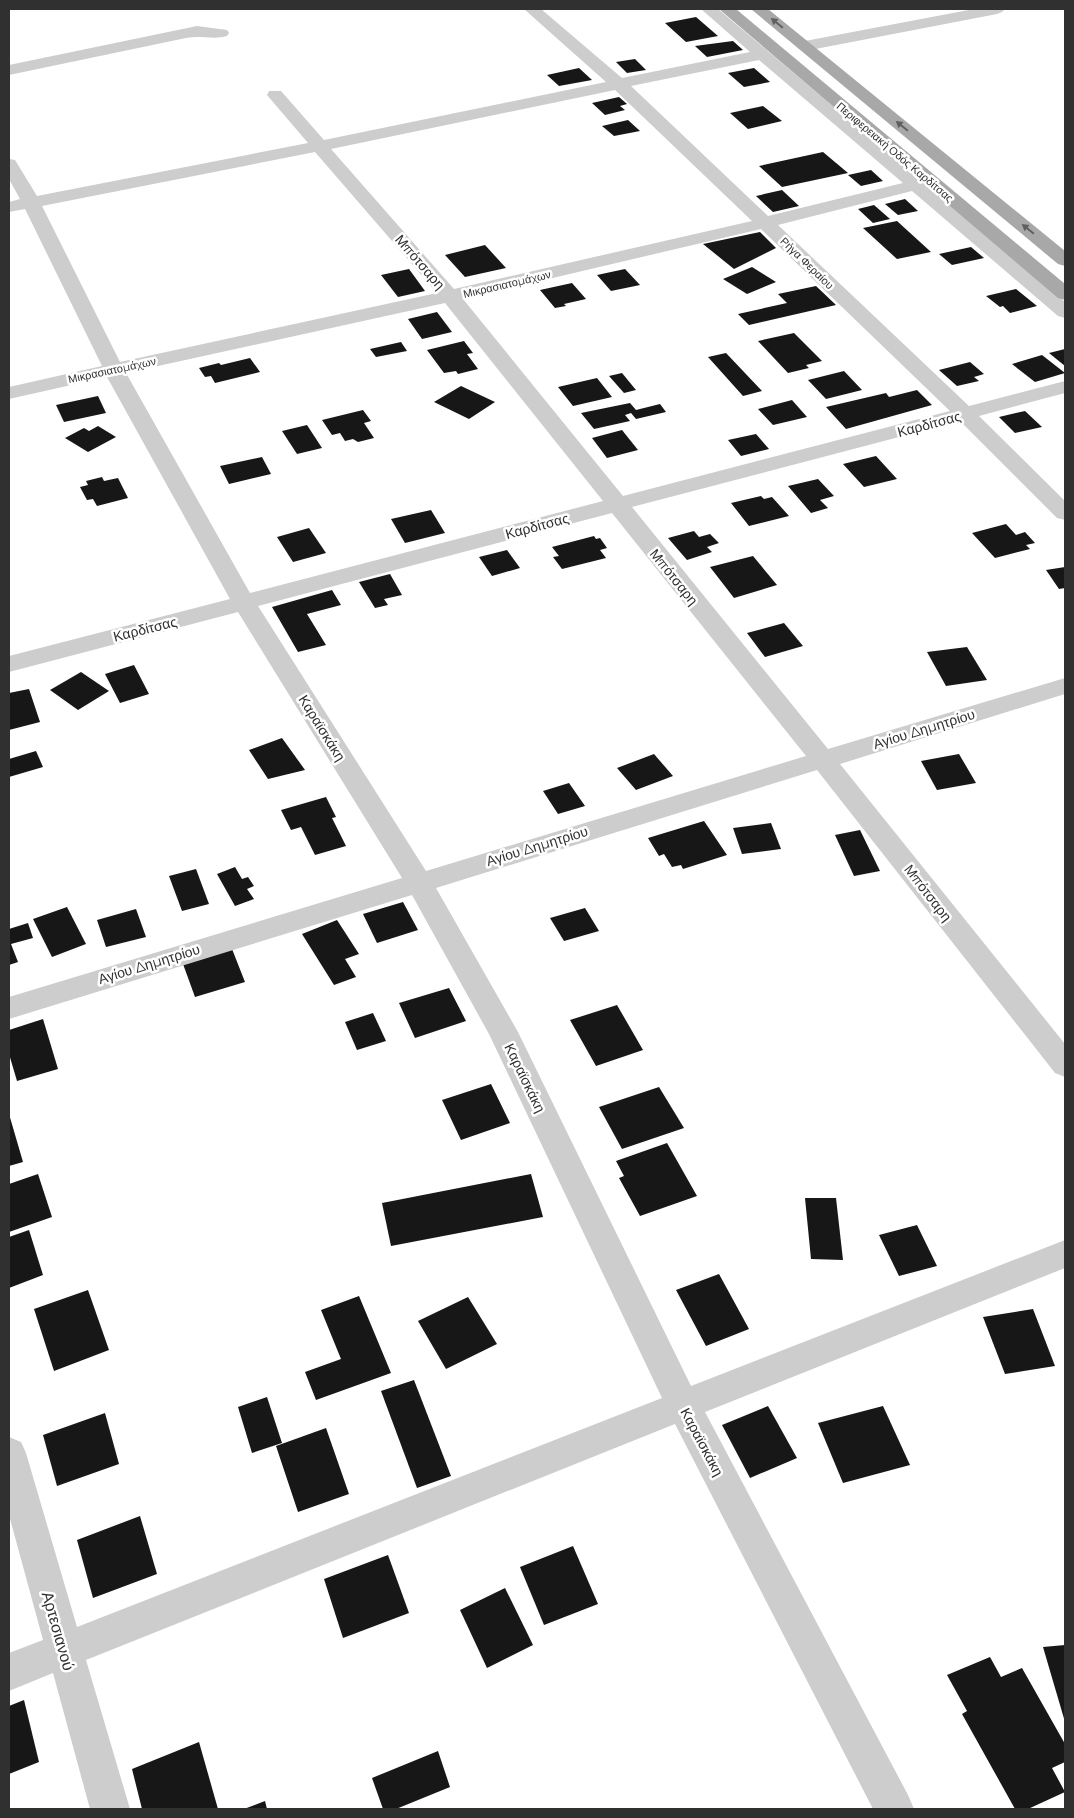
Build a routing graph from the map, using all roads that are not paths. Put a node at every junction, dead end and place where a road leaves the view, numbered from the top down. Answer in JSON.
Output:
{"nodes":[{"id":1,"x":709,"y":9,"type":"edge"},
{"id":2,"x":727,"y":9,"type":"edge"},
{"id":3,"x":759,"y":9,"type":"edge"},
{"id":4,"x":997,"y":9,"type":"edge"},
{"id":5,"x":538,"y":14,"type":"edge"},
{"id":6,"x":221,"y":33,"type":"dead end"},
{"id":7,"x":804,"y":46,"type":"junction"},
{"id":8,"x":763,"y":54,"type":"junction"},
{"id":9,"x":9,"y":70,"type":"edge"},
{"id":10,"x":620,"y":85,"type":"junction"},
{"id":11,"x":275,"y":95,"type":"dead end"},
{"id":12,"x":320,"y":146,"type":"junction"},
{"id":13,"x":9,"y":164,"type":"edge"},
{"id":14,"x":916,"y":186,"type":"junction"},
{"id":15,"x":31,"y":202,"type":"junction"},
{"id":16,"x":9,"y":207,"type":"edge"},
{"id":17,"x":767,"y":224,"type":"junction"},
{"id":18,"x":1065,"y":260,"type":"edge"},
{"id":19,"x":1065,"y":294,"type":"edge"},
{"id":20,"x":450,"y":297,"type":"junction"},
{"id":21,"x":1065,"y":312,"type":"edge"},
{"id":22,"x":113,"y":369,"type":"junction"},
{"id":23,"x":1065,"y":388,"type":"edge"},
{"id":24,"x":9,"y":393,"type":"edge"},
{"id":25,"x":965,"y":414,"type":"junction"},
{"id":26,"x":616,"y":505,"type":"junction"},
{"id":27,"x":1065,"y":513,"type":"edge"},
{"id":28,"x":244,"y":603,"type":"junction"},
{"id":29,"x":9,"y":664,"type":"edge"},
{"id":30,"x":1065,"y":686,"type":"edge"},
{"id":31,"x":823,"y":760,"type":"junction"},
{"id":32,"x":418,"y":881,"type":"junction"},
{"id":33,"x":9,"y":1008,"type":"edge"},
{"id":34,"x":1065,"y":1065,"type":"edge"},
{"id":35,"x":1065,"y":1254,"type":"edge"},
{"id":36,"x":683,"y":1405,"type":"junction"},
{"id":37,"x":9,"y":1453,"type":"edge"},
{"id":38,"x":64,"y":1650,"type":"junction"},
{"id":39,"x":9,"y":1672,"type":"edge"},
{"id":40,"x":110,"y":1809,"type":"edge"},
{"id":41,"x":894,"y":1809,"type":"edge"}],
"edges":[{"from":1,"to":8,"type":"street"},
{"from":2,"to":19,"type":"main road","name":"Περιφερειακή Οδός Καρδίτσας"},
{"from":7,"to":3,"type":"main road","name":"Περιφερειακή Οδός Καρδίτσας","one_way":true},
{"from":4,"to":7,"type":"street"},
{"from":5,"to":10,"type":"street","name":"Ρήγα Φεραίου"},
{"from":6,"to":9,"type":"street"},
{"from":18,"to":7,"type":"main road","name":"Περιφερειακή Οδός Καρδίτσας","one_way":true},
{"from":8,"to":10,"type":"street"},
{"from":8,"to":14,"type":"street"},
{"from":10,"to":12,"type":"street"},
{"from":10,"to":17,"type":"street","name":"Ρήγα Φεραίου"},
{"from":11,"to":12,"type":"street","name":"Μπότσαρη"},
{"from":12,"to":15,"type":"street"},
{"from":12,"to":20,"type":"street","name":"Μπότσαρη"},
{"from":13,"to":15,"type":"street","name":"Καραϊσκάκη"},
{"from":14,"to":17,"type":"street","name":"Μικρασιατομάχων"},
{"from":14,"to":21,"type":"street"},
{"from":15,"to":16,"type":"street"},
{"from":15,"to":22,"type":"street","name":"Καραϊσκάκη"},
{"from":17,"to":20,"type":"street","name":"Μικρασιατομάχων"},
{"from":17,"to":25,"type":"street","name":"Ρήγα Φεραίου"},
{"from":20,"to":22,"type":"street","name":"Μικρασιατομάχων"},
{"from":20,"to":26,"type":"street","name":"Μπότσαρη"},
{"from":22,"to":24,"type":"street","name":"Μικρασιατομάχων"},
{"from":22,"to":28,"type":"street","name":"Καραϊσκάκη"},
{"from":23,"to":25,"type":"street","name":"Καρδίτσας"},
{"from":25,"to":26,"type":"street","name":"Καρδίτσας"},
{"from":25,"to":27,"type":"street","name":"Ρήγα Φεραίου"},
{"from":26,"to":28,"type":"street","name":"Καρδίτσας"},
{"from":26,"to":31,"type":"street","name":"Μπότσαρη"},
{"from":28,"to":29,"type":"street","name":"Καρδίτσας"},
{"from":28,"to":32,"type":"street","name":"Καραϊσκάκη"},
{"from":30,"to":31,"type":"street","name":"Αγίου Δημητρίου"},
{"from":31,"to":32,"type":"street","name":"Αγίου Δημητρίου"},
{"from":31,"to":34,"type":"street","name":"Μπότσαρη"},
{"from":32,"to":33,"type":"street","name":"Αγίου Δημητρίου"},
{"from":32,"to":36,"type":"street","name":"Καραϊσκάκη"},
{"from":35,"to":36,"type":"street"},
{"from":36,"to":38,"type":"street"},
{"from":36,"to":41,"type":"street","name":"Καραϊσκάκη"},
{"from":37,"to":38,"type":"street","name":"Αρτεσιανού"},
{"from":38,"to":39,"type":"street"},
{"from":38,"to":40,"type":"street","name":"Αρτεσιανού"}]}
